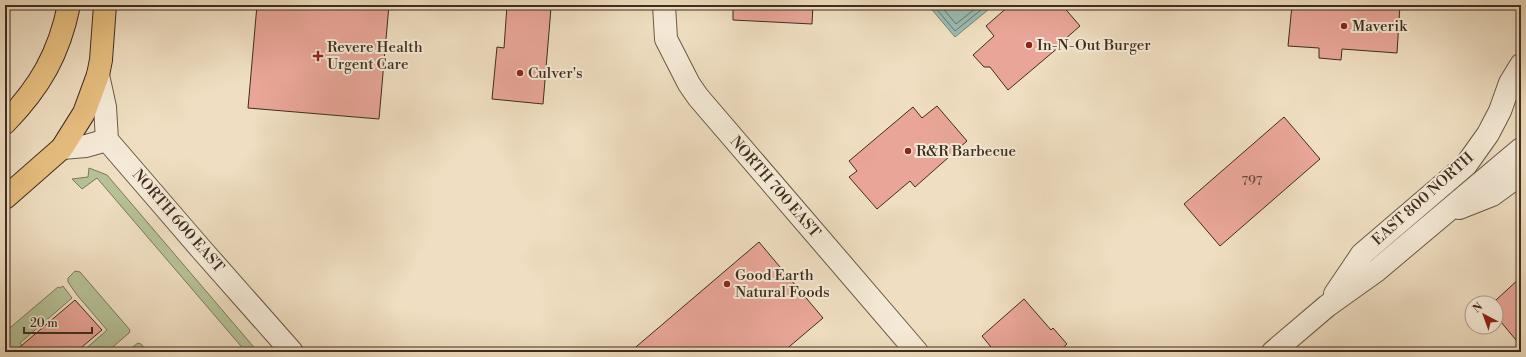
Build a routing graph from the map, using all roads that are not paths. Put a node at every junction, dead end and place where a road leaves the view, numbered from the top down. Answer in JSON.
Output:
{"nodes":[{"id":1,"x":68,"y":5,"type":"edge"},
{"id":2,"x":105,"y":5,"type":"edge"},
{"id":3,"x":664,"y":5,"type":"edge"},
{"id":4,"x":1521,"y":65,"type":"edge"},
{"id":5,"x":98,"y":75,"type":"junction"},
{"id":6,"x":5,"y":123,"type":"edge"},
{"id":7,"x":107,"y":140,"type":"junction"},
{"id":8,"x":1521,"y":141,"type":"edge"},
{"id":9,"x":62,"y":148,"type":"junction"},
{"id":10,"x":1521,"y":149,"type":"edge"},
{"id":11,"x":1466,"y":165,"type":"junction"},
{"id":12,"x":1521,"y":178,"type":"edge"},
{"id":13,"x":5,"y":198,"type":"edge"},
{"id":14,"x":1441,"y":215,"type":"junction"},
{"id":15,"x":1327,"y":306,"type":"junction"},
{"id":16,"x":292,"y":352,"type":"edge"},
{"id":17,"x":917,"y":352,"type":"edge"},
{"id":18,"x":1273,"y":352,"type":"edge"}],
"edges":[{"from":1,"to":6,"type":"main road"},
{"from":2,"to":5,"type":"main road"},
{"from":3,"to":17,"type":"street","name":"NORTH 700 EAST"},
{"from":4,"to":11,"type":"street","name":"EAST 800 NORTH"},
{"from":5,"to":7,"type":"street"},
{"from":5,"to":9,"type":"main road"},
{"from":7,"to":9,"type":"street"},
{"from":7,"to":16,"type":"street","name":"NORTH 600 EAST"},
{"from":8,"to":11,"type":"street"},
{"from":9,"to":13,"type":"main road"},
{"from":10,"to":14,"type":"street","name":"EAST 800 NORTH"},
{"from":11,"to":15,"type":"street","name":"EAST 800 NORTH"},
{"from":12,"to":14,"type":"street"},
{"from":14,"to":15,"type":"street","name":"EAST 800 NORTH"},
{"from":15,"to":18,"type":"street","name":"EAST 800 NORTH"}]}
